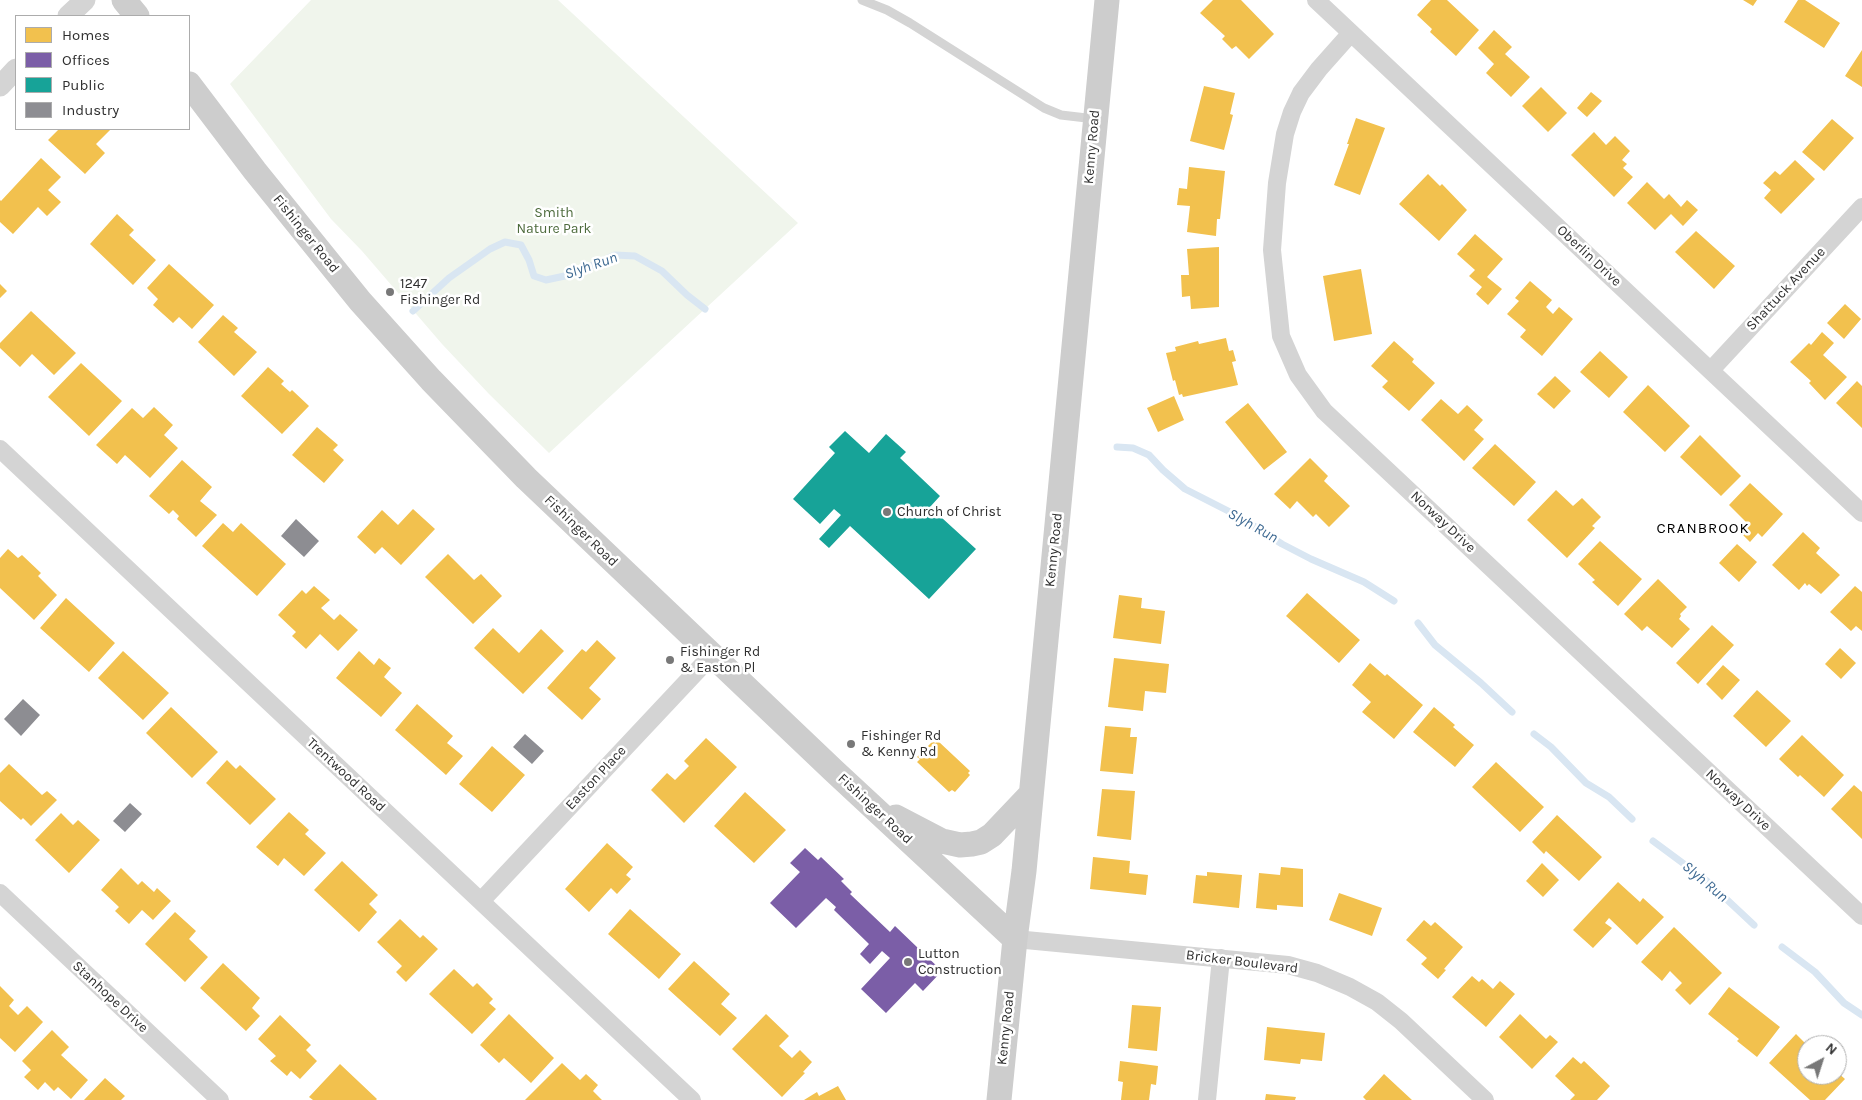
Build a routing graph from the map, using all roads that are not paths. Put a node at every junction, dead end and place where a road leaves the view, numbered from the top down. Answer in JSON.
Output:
{"nodes":[{"id":1,"x":85,"y":0,"type":"edge"},
{"id":2,"x":124,"y":0,"type":"edge"},
{"id":3,"x":862,"y":0,"type":"edge"},
{"id":4,"x":1106,"y":0,"type":"edge"},
{"id":5,"x":1316,"y":0,"type":"edge"},
{"id":6,"x":69,"y":15,"type":"edge"},
{"id":7,"x":136,"y":15,"type":"edge"},
{"id":8,"x":1351,"y":33,"type":"junction"},
{"id":9,"x":15,"y":70,"type":"edge"},
{"id":10,"x":190,"y":85,"type":"edge"},
{"id":11,"x":0,"y":86,"type":"edge"},
{"id":12,"x":1095,"y":119,"type":"junction"},
{"id":13,"x":1862,"y":207,"type":"edge"},
{"id":14,"x":1711,"y":370,"type":"junction"},
{"id":15,"x":0,"y":449,"type":"edge"},
{"id":16,"x":1862,"y":513,"type":"edge"},
{"id":17,"x":712,"y":656,"type":"junction"},
{"id":18,"x":1030,"y":795,"type":"junction"},
{"id":19,"x":866,"y":801,"type":"junction"},
{"id":20,"x":0,"y":893,"type":"edge"},
{"id":21,"x":481,"y":901,"type":"junction"},
{"id":22,"x":1862,"y":916,"type":"edge"},
{"id":23,"x":1015,"y":939,"type":"junction"},
{"id":24,"x":1221,"y":958,"type":"junction"},
{"id":25,"x":220,"y":1100,"type":"edge"},
{"id":26,"x":692,"y":1100,"type":"edge"},
{"id":27,"x":999,"y":1100,"type":"edge"},
{"id":28,"x":1207,"y":1100,"type":"edge"},
{"id":29,"x":1485,"y":1100,"type":"edge"}],
"edges":[{"from":1,"to":6,"type":"street"},
{"from":2,"to":7,"type":"main road"},
{"from":3,"to":12,"type":"lane"},
{"from":4,"to":12,"type":"main road","name":"Kenny Road"},
{"from":5,"to":8,"type":"street","name":"Oberlin Drive"},
{"from":8,"to":14,"type":"street","name":"Oberlin Drive"},
{"from":8,"to":22,"type":"street","name":"Norway Drive"},
{"from":9,"to":11,"type":"street"},
{"from":10,"to":17,"type":"main road","name":"Fishinger Road"},
{"from":12,"to":18,"type":"main road","name":"Kenny Road"},
{"from":13,"to":14,"type":"street","name":"Shattuck Avenue"},
{"from":14,"to":16,"type":"street","name":"Oberlin Drive"},
{"from":15,"to":21,"type":"street","name":"Trentwood Road"},
{"from":17,"to":19,"type":"main road","name":"Fishinger Road"},
{"from":17,"to":21,"type":"street","name":"Easton Place"},
{"from":18,"to":19,"type":"main road"},
{"from":18,"to":23,"type":"main road","name":"Kenny Road"},
{"from":19,"to":23,"type":"main road","name":"Fishinger Road"},
{"from":20,"to":25,"type":"street","name":"Stanhope Drive"},
{"from":21,"to":26,"type":"street","name":"Trentwood Road"},
{"from":23,"to":24,"type":"street","name":"Bricker Boulevard"},
{"from":23,"to":27,"type":"main road","name":"Kenny Road"},
{"from":24,"to":28,"type":"street"},
{"from":24,"to":29,"type":"street","name":"Bricker Boulevard"}]}
